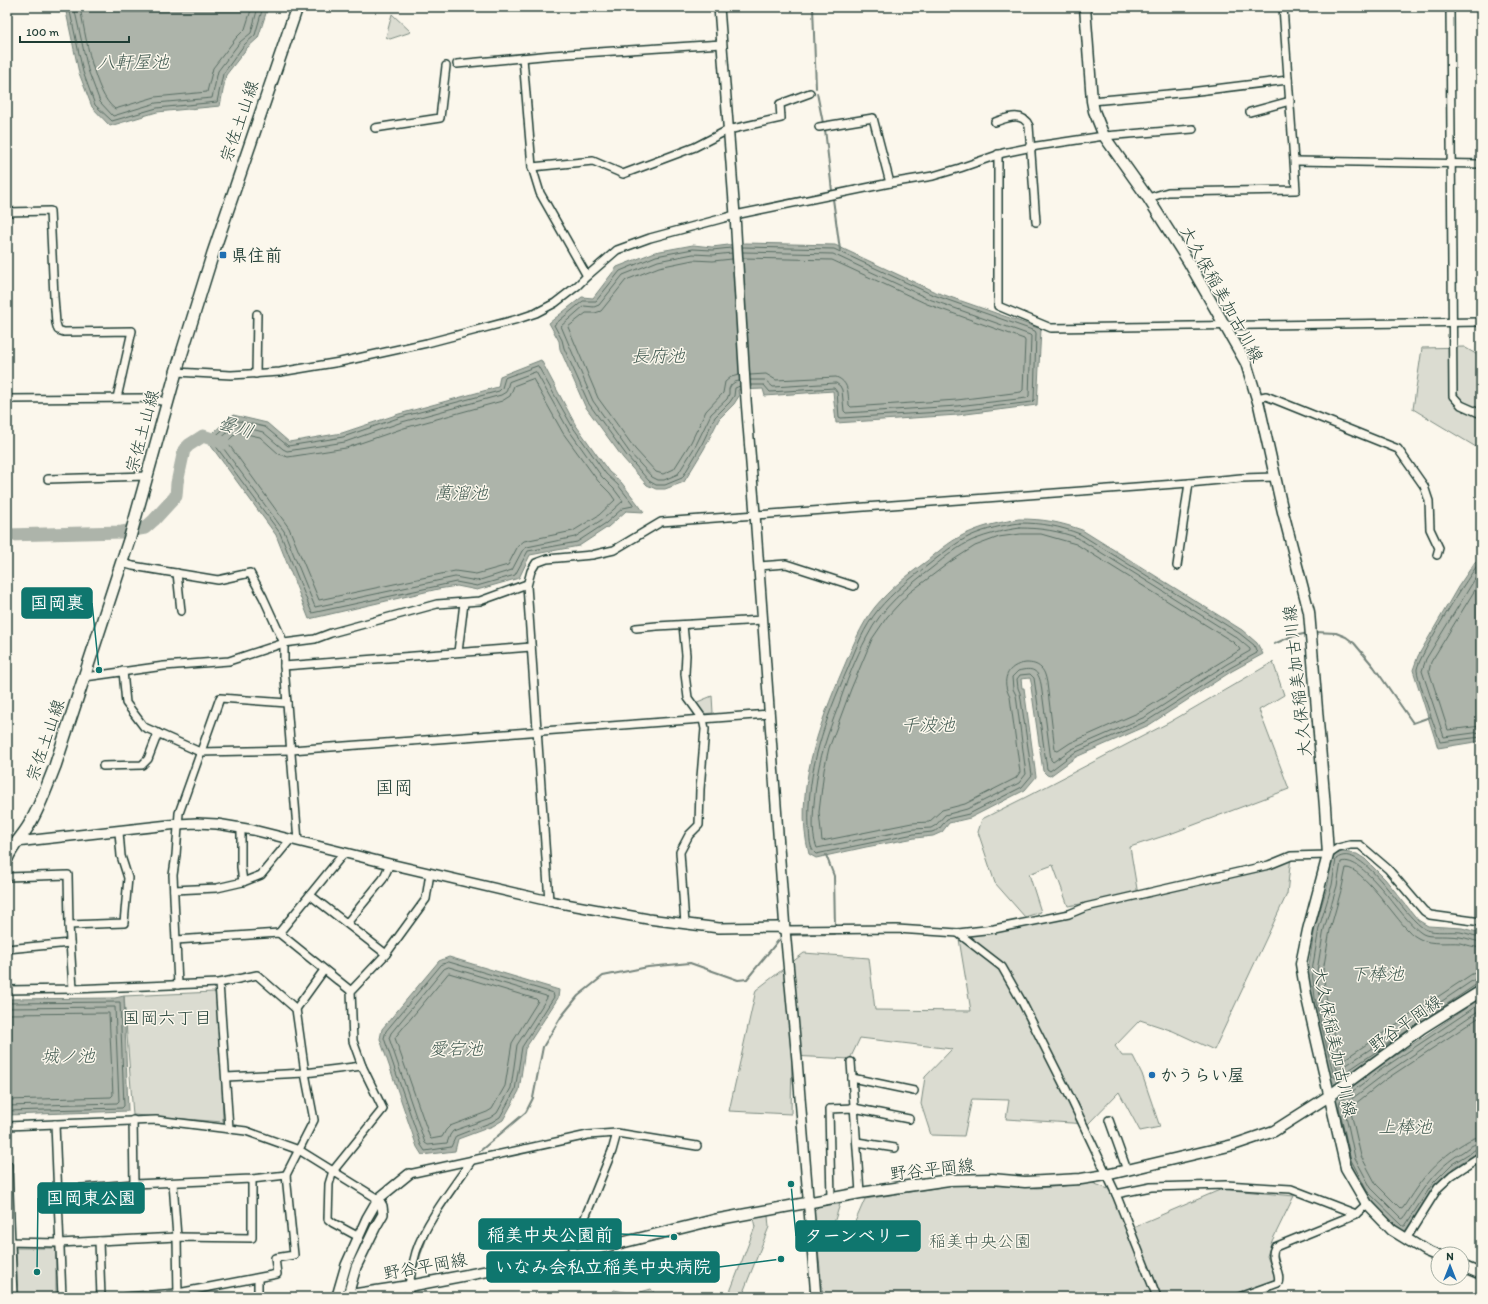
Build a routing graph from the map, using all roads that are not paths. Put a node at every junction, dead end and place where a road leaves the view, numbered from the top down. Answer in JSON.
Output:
{"nodes":[{"id":1,"x":297,"y":7,"type":"edge"},
{"id":2,"x":719,"y":7,"type":"edge"},
{"id":3,"x":1085,"y":7,"type":"edge"},
{"id":4,"x":1283,"y":7,"type":"edge"},
{"id":5,"x":1450,"y":7,"type":"edge"},
{"id":6,"x":722,"y":44,"type":"junction"},
{"id":7,"x":523,"y":58,"type":"junction"},
{"id":8,"x":456,"y":64,"type":"dead end"},
{"id":9,"x":446,"y":66,"type":"dead end"},
{"id":10,"x":1288,"y":80,"type":"junction"},
{"id":11,"x":810,"y":93,"type":"dead end"},
{"id":12,"x":1290,"y":101,"type":"junction"},
{"id":13,"x":1092,"y":102,"type":"junction"},
{"id":14,"x":1250,"y":112,"type":"dead end"},
{"id":15,"x":995,"y":122,"type":"dead end"},
{"id":16,"x":819,"y":127,"type":"dead end"},
{"id":17,"x":375,"y":128,"type":"dead end"},
{"id":18,"x":1193,"y":129,"type":"dead end"},
{"id":19,"x":728,"y":130,"type":"junction"},
{"id":20,"x":1104,"y":136,"type":"junction"},
{"id":21,"x":1032,"y":147,"type":"junction"},
{"id":22,"x":998,"y":154,"type":"junction"},
{"id":23,"x":1295,"y":161,"type":"junction"},
{"id":24,"x":1450,"y":164,"type":"junction"},
{"id":25,"x":1481,"y":164,"type":"edge"},
{"id":26,"x":532,"y":167,"type":"junction"},
{"id":27,"x":890,"y":183,"type":"junction"},
{"id":28,"x":1148,"y":198,"type":"junction"},
{"id":29,"x":7,"y":212,"type":"edge"},
{"id":30,"x":735,"y":215,"type":"junction"},
{"id":31,"x":1036,"y":222,"type":"dead end"},
{"id":32,"x":587,"y":276,"type":"junction"},
{"id":33,"x":257,"y":314,"type":"dead end"},
{"id":34,"x":1452,"y":322,"type":"junction"},
{"id":35,"x":1481,"y":322,"type":"edge"},
{"id":36,"x":1226,"y":326,"type":"junction"},
{"id":37,"x":176,"y":372,"type":"junction"},
{"id":38,"x":256,"y":374,"type":"junction"},
{"id":39,"x":117,"y":398,"type":"junction"},
{"id":40,"x":1257,"y":398,"type":"junction"},
{"id":41,"x":7,"y":399,"type":"edge"},
{"id":42,"x":167,"y":402,"type":"junction"},
{"id":43,"x":1479,"y":413,"type":"dead end"},
{"id":44,"x":147,"y":476,"type":"junction"},
{"id":45,"x":1276,"y":477,"type":"junction"},
{"id":46,"x":48,"y":479,"type":"dead end"},
{"id":47,"x":1190,"y":483,"type":"junction"},
{"id":48,"x":755,"y":514,"type":"junction"},
{"id":49,"x":1437,"y":555,"type":"dead end"},
{"id":50,"x":122,"y":562,"type":"junction"},
{"id":51,"x":759,"y":566,"type":"junction"},
{"id":52,"x":1177,"y":566,"type":"dead end"},
{"id":53,"x":177,"y":573,"type":"junction"},
{"id":54,"x":527,"y":584,"type":"junction"},
{"id":55,"x":854,"y":586,"type":"dead end"},
{"id":56,"x":464,"y":603,"type":"junction"},
{"id":57,"x":180,"y":611,"type":"dead end"},
{"id":58,"x":763,"y":620,"type":"junction"},
{"id":59,"x":683,"y":625,"type":"junction"},
{"id":60,"x":636,"y":628,"type":"dead end"},
{"id":61,"x":284,"y":643,"type":"junction"},
{"id":62,"x":531,"y":647,"type":"junction"},
{"id":63,"x":458,"y":652,"type":"junction"},
{"id":64,"x":284,"y":666,"type":"junction"},
{"id":65,"x":123,"y":672,"type":"junction"},
{"id":66,"x":84,"y":677,"type":"junction"},
{"id":67,"x":287,"y":703,"type":"junction"},
{"id":68,"x":770,"y":714,"type":"junction"},
{"id":69,"x":703,"y":719,"type":"junction"},
{"id":70,"x":538,"y":731,"type":"junction"},
{"id":71,"x":158,"y":734,"type":"junction"},
{"id":72,"x":291,"y":750,"type":"junction"},
{"id":73,"x":200,"y":752,"type":"junction"},
{"id":74,"x":103,"y":766,"type":"dead end"},
{"id":75,"x":178,"y":824,"type":"junction"},
{"id":76,"x":241,"y":828,"type":"junction"},
{"id":77,"x":118,"y":832,"type":"junction"},
{"id":78,"x":294,"y":840,"type":"junction"},
{"id":79,"x":11,"y":843,"type":"edge"},
{"id":80,"x":344,"y":853,"type":"junction"},
{"id":81,"x":1328,"y":855,"type":"junction"},
{"id":82,"x":7,"y":859,"type":"edge"},
{"id":83,"x":390,"y":864,"type":"junction"},
{"id":84,"x":430,"y":873,"type":"junction"},
{"id":85,"x":7,"y":877,"type":"edge"},
{"id":86,"x":243,"y":882,"type":"junction"},
{"id":87,"x":174,"y":890,"type":"junction"},
{"id":88,"x":310,"y":895,"type":"junction"},
{"id":89,"x":549,"y":901,"type":"junction"},
{"id":90,"x":1481,"y":922,"type":"edge"},
{"id":91,"x":347,"y":923,"type":"junction"},
{"id":92,"x":685,"y":924,"type":"junction"},
{"id":93,"x":68,"y":925,"type":"junction"},
{"id":94,"x":785,"y":930,"type":"junction"},
{"id":95,"x":279,"y":933,"type":"junction"},
{"id":96,"x":958,"y":933,"type":"junction"},
{"id":97,"x":176,"y":940,"type":"junction"},
{"id":98,"x":70,"y":943,"type":"junction"},
{"id":99,"x":7,"y":949,"type":"edge"},
{"id":100,"x":386,"y":954,"type":"junction"},
{"id":101,"x":324,"y":970,"type":"junction"},
{"id":102,"x":219,"y":983,"type":"junction"},
{"id":103,"x":178,"y":985,"type":"junction"},
{"id":104,"x":72,"y":989,"type":"junction"},
{"id":105,"x":7,"y":990,"type":"edge"},
{"id":106,"x":351,"y":991,"type":"junction"},
{"id":107,"x":1481,"y":991,"type":"edge"},
{"id":108,"x":296,"y":1009,"type":"junction"},
{"id":109,"x":851,"y":1062,"type":"dead end"},
{"id":110,"x":362,"y":1066,"type":"junction"},
{"id":111,"x":305,"y":1073,"type":"junction"},
{"id":112,"x":226,"y":1077,"type":"junction"},
{"id":113,"x":852,"y":1078,"type":"junction"},
{"id":114,"x":914,"y":1091,"type":"dead end"},
{"id":115,"x":1329,"y":1096,"type":"junction"},
{"id":116,"x":854,"y":1108,"type":"junction"},
{"id":117,"x":909,"y":1119,"type":"dead end"},
{"id":118,"x":133,"y":1120,"type":"junction"},
{"id":119,"x":1109,"y":1120,"type":"dead end"},
{"id":120,"x":55,"y":1124,"type":"junction"},
{"id":121,"x":7,"y":1126,"type":"edge"},
{"id":122,"x":229,"y":1128,"type":"junction"},
{"id":123,"x":616,"y":1133,"type":"junction"},
{"id":124,"x":857,"y":1142,"type":"junction"},
{"id":125,"x":696,"y":1146,"type":"dead end"},
{"id":126,"x":895,"y":1148,"type":"dead end"},
{"id":127,"x":299,"y":1150,"type":"junction"},
{"id":128,"x":1481,"y":1156,"type":"edge"},
{"id":129,"x":472,"y":1160,"type":"junction"},
{"id":130,"x":7,"y":1165,"type":"edge"},
{"id":131,"x":1127,"y":1170,"type":"junction"},
{"id":132,"x":332,"y":1171,"type":"junction"},
{"id":133,"x":408,"y":1174,"type":"joint"},
{"id":134,"x":286,"y":1175,"type":"junction"},
{"id":135,"x":1106,"y":1175,"type":"junction"},
{"id":136,"x":252,"y":1179,"type":"junction"},
{"id":137,"x":173,"y":1183,"type":"junction"},
{"id":138,"x":134,"y":1184,"type":"junction"},
{"id":139,"x":58,"y":1190,"type":"junction"},
{"id":140,"x":860,"y":1193,"type":"junction"},
{"id":141,"x":1116,"y":1194,"type":"junction"},
{"id":142,"x":378,"y":1199,"type":"junction"},
{"id":143,"x":830,"y":1199,"type":"junction"},
{"id":144,"x":809,"y":1202,"type":"junction"},
{"id":145,"x":1367,"y":1204,"type":"junction"},
{"id":146,"x":1356,"y":1214,"type":"junction"},
{"id":147,"x":177,"y":1237,"type":"junction"},
{"id":148,"x":359,"y":1237,"type":"junction"},
{"id":149,"x":1406,"y":1239,"type":"junction"},
{"id":150,"x":99,"y":1241,"type":"junction"},
{"id":151,"x":9,"y":1242,"type":"edge"},
{"id":152,"x":59,"y":1243,"type":"junction"},
{"id":153,"x":1430,"y":1253,"type":"edge"},
{"id":154,"x":572,"y":1255,"type":"junction"},
{"id":155,"x":1470,"y":1269,"type":"edge"},
{"id":156,"x":1481,"y":1274,"type":"edge"},
{"id":157,"x":258,"y":1278,"type":"junction"},
{"id":158,"x":10,"y":1284,"type":"edge"},
{"id":159,"x":409,"y":1286,"type":"junction"},
{"id":160,"x":178,"y":1295,"type":"edge"},
{"id":161,"x":341,"y":1296,"type":"edge"},
{"id":162,"x":13,"y":1297,"type":"edge"},
{"id":163,"x":62,"y":1297,"type":"edge"},
{"id":164,"x":101,"y":1297,"type":"edge"},
{"id":165,"x":125,"y":1297,"type":"edge"},
{"id":166,"x":258,"y":1297,"type":"edge"},
{"id":167,"x":408,"y":1297,"type":"edge"},
{"id":168,"x":816,"y":1297,"type":"edge"},
{"id":169,"x":1157,"y":1297,"type":"edge"},
{"id":170,"x":1240,"y":1297,"type":"edge"}],
"edges":[{"from":1,"to":37,"type":"main road","name":"宗佐土山線"},
{"from":2,"to":6,"type":"street"},
{"from":3,"to":13,"type":"main road","name":"大久保稲美加古川線"},
{"from":4,"to":10,"type":"street"},
{"from":5,"to":24,"type":"street"},
{"from":6,"to":7,"type":"street"},
{"from":6,"to":19,"type":"street"},
{"from":7,"to":8,"type":"street"},
{"from":7,"to":26,"type":"street"},
{"from":9,"to":17,"type":"street"},
{"from":10,"to":12,"type":"street"},
{"from":10,"to":13,"type":"street"},
{"from":11,"to":19,"type":"street"},
{"from":12,"to":14,"type":"street"},
{"from":12,"to":23,"type":"street"},
{"from":13,"to":20,"type":"main road","name":"大久保稲美加古川線"},
{"from":15,"to":21,"type":"street"},
{"from":16,"to":27,"type":"street"},
{"from":18,"to":20,"type":"street"},
{"from":19,"to":26,"type":"street"},
{"from":19,"to":30,"type":"street"},
{"from":20,"to":21,"type":"street"},
{"from":20,"to":28,"type":"main road","name":"大久保稲美加古川線"},
{"from":21,"to":22,"type":"street"},
{"from":21,"to":31,"type":"street"},
{"from":22,"to":27,"type":"street"},
{"from":22,"to":36,"type":"street"},
{"from":23,"to":24,"type":"street"},
{"from":23,"to":28,"type":"street"},
{"from":24,"to":25,"type":"street"},
{"from":24,"to":34,"type":"street"},
{"from":26,"to":32,"type":"street"},
{"from":27,"to":30,"type":"street"},
{"from":28,"to":36,"type":"main road","name":"大久保稲美加古川線"},
{"from":29,"to":39,"type":"street"},
{"from":30,"to":32,"type":"street"},
{"from":30,"to":48,"type":"street"},
{"from":32,"to":38,"type":"street"},
{"from":33,"to":38,"type":"street"},
{"from":34,"to":35,"type":"street"},
{"from":34,"to":36,"type":"street"},
{"from":34,"to":43,"type":"street"},
{"from":36,"to":40,"type":"main road","name":"大久保稲美加古川線"},
{"from":37,"to":38,"type":"street"},
{"from":37,"to":42,"type":"main road","name":"宗佐土山線"},
{"from":39,"to":41,"type":"street"},
{"from":39,"to":42,"type":"street"},
{"from":40,"to":45,"type":"main road","name":"大久保稲美加古川線"},
{"from":40,"to":49,"type":"street"},
{"from":42,"to":44,"type":"main road","name":"宗佐土山線"},
{"from":44,"to":46,"type":"street"},
{"from":44,"to":50,"type":"main road","name":"宗佐土山線"},
{"from":45,"to":47,"type":"street"},
{"from":45,"to":81,"type":"main road","name":"大久保稲美加古川線"},
{"from":47,"to":48,"type":"street"},
{"from":47,"to":52,"type":"street"},
{"from":48,"to":51,"type":"street"},
{"from":48,"to":54,"type":"street"},
{"from":50,"to":53,"type":"street"},
{"from":50,"to":66,"type":"main road","name":"宗佐土山線"},
{"from":51,"to":55,"type":"street"},
{"from":51,"to":58,"type":"street"},
{"from":53,"to":57,"type":"street"},
{"from":53,"to":61,"type":"street"},
{"from":54,"to":56,"type":"street"},
{"from":54,"to":62,"type":"street"},
{"from":56,"to":61,"type":"street"},
{"from":56,"to":63,"type":"street"},
{"from":58,"to":59,"type":"street"},
{"from":58,"to":68,"type":"street"},
{"from":59,"to":60,"type":"street"},
{"from":59,"to":69,"type":"street"},
{"from":61,"to":64,"type":"street"},
{"from":61,"to":65,"type":"street"},
{"from":62,"to":63,"type":"street"},
{"from":62,"to":70,"type":"street"},
{"from":63,"to":64,"type":"street"},
{"from":64,"to":67,"type":"street"},
{"from":65,"to":66,"type":"street"},
{"from":65,"to":71,"type":"street"},
{"from":66,"to":79,"type":"main road","name":"宗佐土山線"},
{"from":67,"to":72,"type":"street"},
{"from":67,"to":73,"type":"street"},
{"from":68,"to":69,"type":"street"},
{"from":68,"to":94,"type":"street"},
{"from":69,"to":70,"type":"street"},
{"from":69,"to":92,"type":"street"},
{"from":70,"to":72,"type":"street"},
{"from":70,"to":89,"type":"street"},
{"from":71,"to":73,"type":"street"},
{"from":71,"to":74,"type":"street"},
{"from":72,"to":73,"type":"street"},
{"from":72,"to":78,"type":"street"},
{"from":73,"to":75,"type":"street"},
{"from":75,"to":76,"type":"street"},
{"from":75,"to":77,"type":"street"},
{"from":75,"to":87,"type":"street"},
{"from":76,"to":78,"type":"street"},
{"from":76,"to":86,"type":"street"},
{"from":77,"to":79,"type":"street"},
{"from":77,"to":93,"type":"street"},
{"from":78,"to":80,"type":"street"},
{"from":78,"to":86,"type":"street"},
{"from":79,"to":82,"type":"main road","name":"宗佐土山線"},
{"from":80,"to":83,"type":"street"},
{"from":80,"to":88,"type":"street"},
{"from":81,"to":90,"type":"street"},
{"from":81,"to":96,"type":"street"},
{"from":81,"to":115,"type":"main road","name":"大久保稲美加古川線"},
{"from":83,"to":84,"type":"street"},
{"from":83,"to":91,"type":"street"},
{"from":84,"to":89,"type":"street"},
{"from":84,"to":100,"type":"street"},
{"from":85,"to":93,"type":"street"},
{"from":86,"to":87,"type":"street"},
{"from":87,"to":97,"type":"street"},
{"from":88,"to":91,"type":"street"},
{"from":88,"to":95,"type":"street"},
{"from":89,"to":92,"type":"street"},
{"from":91,"to":100,"type":"street"},
{"from":92,"to":94,"type":"street"},
{"from":93,"to":98,"type":"street"},
{"from":94,"to":96,"type":"street"},
{"from":94,"to":144,"type":"street"},
{"from":95,"to":97,"type":"street"},
{"from":95,"to":101,"type":"street"},
{"from":96,"to":135,"type":"street"},
{"from":97,"to":103,"type":"street"},
{"from":98,"to":99,"type":"street"},
{"from":98,"to":104,"type":"street"},
{"from":100,"to":106,"type":"street"},
{"from":101,"to":106,"type":"street"},
{"from":101,"to":108,"type":"street"},
{"from":102,"to":103,"type":"street"},
{"from":102,"to":108,"type":"street"},
{"from":102,"to":112,"type":"street"},
{"from":103,"to":104,"type":"street"},
{"from":104,"to":105,"type":"street"},
{"from":106,"to":110,"type":"street"},
{"from":107,"to":115,"type":"main road","name":"野谷平岡線"},
{"from":108,"to":111,"type":"street"},
{"from":109,"to":113,"type":"street"},
{"from":110,"to":111,"type":"street"},
{"from":110,"to":132,"type":"street"},
{"from":111,"to":112,"type":"street"},
{"from":111,"to":127,"type":"street"},
{"from":112,"to":122,"type":"street"},
{"from":113,"to":114,"type":"street"},
{"from":113,"to":116,"type":"street"},
{"from":115,"to":131,"type":"main road","name":"野谷平岡線"},
{"from":115,"to":145,"type":"main road","name":"大久保稲美加古川線"},
{"from":116,"to":117,"type":"street"},
{"from":116,"to":124,"type":"street"},
{"from":116,"to":143,"type":"street"},
{"from":118,"to":120,"type":"street"},
{"from":118,"to":122,"type":"street"},
{"from":118,"to":138,"type":"street"},
{"from":119,"to":131,"type":"street"},
{"from":120,"to":121,"type":"street"},
{"from":120,"to":139,"type":"street"},
{"from":122,"to":127,"type":"street"},
{"from":123,"to":125,"type":"street"},
{"from":123,"to":129,"type":"street"},
{"from":123,"to":154,"type":"street"},
{"from":124,"to":126,"type":"street"},
{"from":124,"to":140,"type":"street"},
{"from":127,"to":132,"type":"street"},
{"from":127,"to":134,"type":"street"},
{"from":128,"to":149,"type":"street"},
{"from":129,"to":133,"type":"street"},
{"from":129,"to":159,"type":"street"},
{"from":130,"to":151,"type":"street"},
{"from":131,"to":135,"type":"main road","name":"野谷平岡線"},
{"from":132,"to":142,"type":"street"},
{"from":132,"to":148,"type":"street"},
{"from":133,"to":142,"type":"street"},
{"from":134,"to":136,"type":"street"},
{"from":134,"to":157,"type":"street"},
{"from":135,"to":140,"type":"main road","name":"野谷平岡線"},
{"from":135,"to":141,"type":"street"},
{"from":136,"to":137,"type":"street"},
{"from":136,"to":147,"type":"street"},
{"from":137,"to":138,"type":"street"},
{"from":137,"to":147,"type":"street"},
{"from":138,"to":139,"type":"street"},
{"from":139,"to":152,"type":"street"},
{"from":140,"to":143,"type":"main road","name":"野谷平岡線"},
{"from":141,"to":146,"type":"street"},
{"from":141,"to":169,"type":"street"},
{"from":142,"to":148,"type":"street"},
{"from":142,"to":161,"type":"street"},
{"from":143,"to":144,"type":"main road","name":"野谷平岡線"},
{"from":144,"to":154,"type":"main road","name":"野谷平岡線"},
{"from":144,"to":168,"type":"street"},
{"from":145,"to":146,"type":"street"},
{"from":145,"to":149,"type":"main road","name":"大久保稲美加古川線"},
{"from":146,"to":170,"type":"street"},
{"from":147,"to":150,"type":"street"},
{"from":147,"to":160,"type":"street"},
{"from":148,"to":161,"type":"street"},
{"from":149,"to":153,"type":"main road","name":"大久保稲美加古川線"},
{"from":150,"to":152,"type":"street"},
{"from":150,"to":164,"type":"street"},
{"from":151,"to":152,"type":"street"},
{"from":151,"to":158,"type":"street"},
{"from":152,"to":163,"type":"street"},
{"from":154,"to":159,"type":"main road","name":"野谷平岡線"},
{"from":155,"to":156,"type":"main road"},
{"from":157,"to":160,"type":"street"},
{"from":157,"to":166,"type":"street"},
{"from":158,"to":162,"type":"street"},
{"from":159,"to":161,"type":"main road","name":"野谷平岡線"},
{"from":159,"to":167,"type":"street"},
{"from":160,"to":165,"type":"street"}]}
